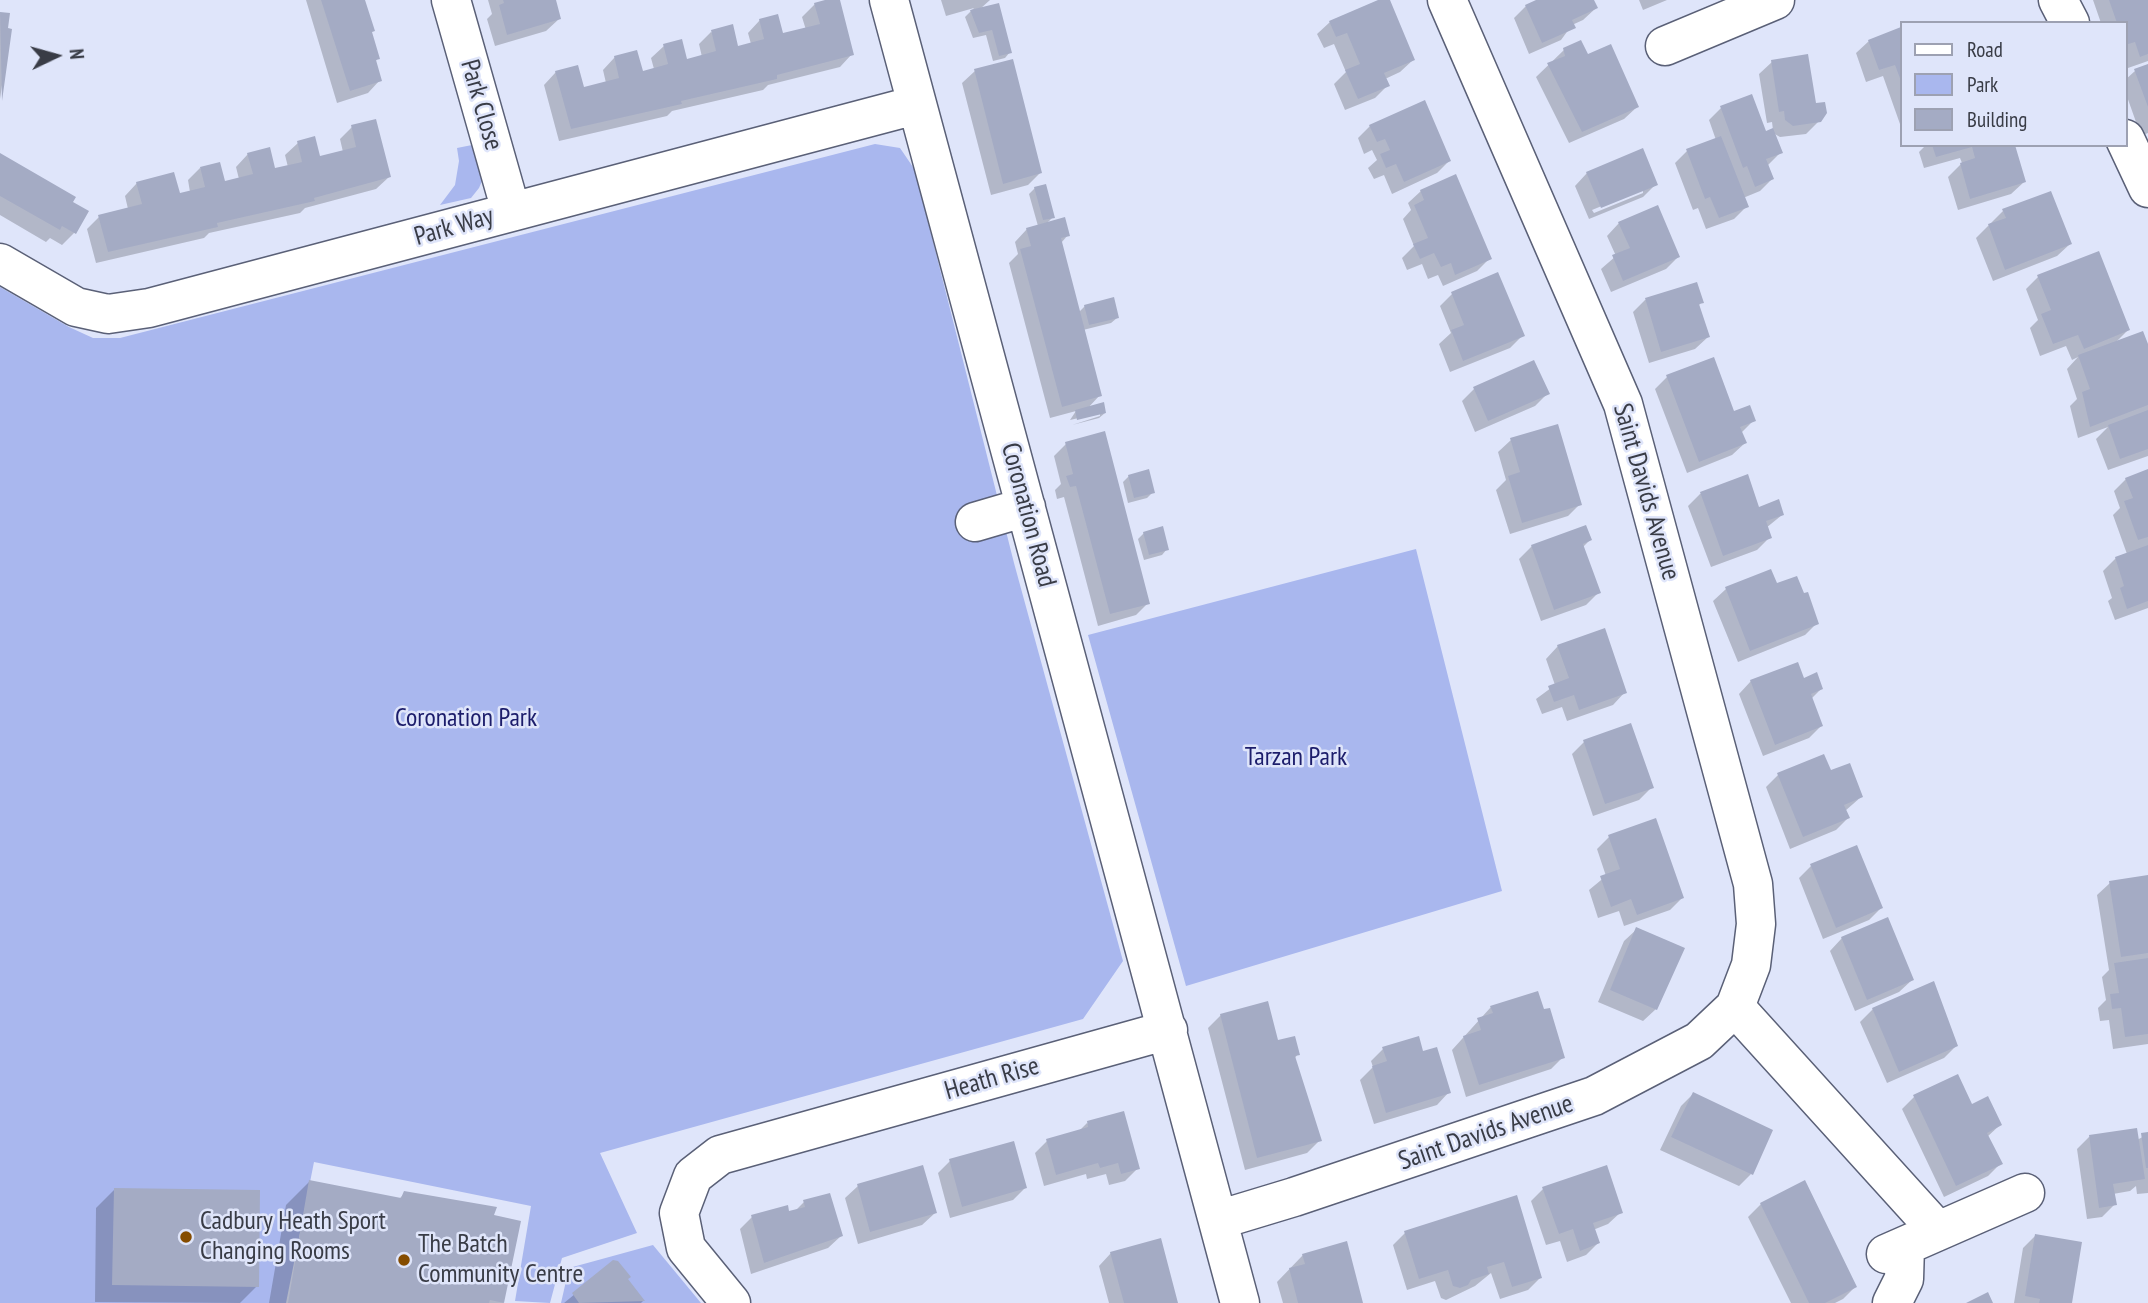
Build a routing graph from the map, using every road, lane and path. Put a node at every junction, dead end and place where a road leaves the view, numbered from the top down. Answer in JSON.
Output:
{"nodes":[{"id":1,"x":452,"y":0,"type":"edge"},
{"id":2,"x":889,"y":0,"type":"edge"},
{"id":3,"x":1447,"y":0,"type":"edge"},
{"id":4,"x":1775,"y":0,"type":"edge"},
{"id":5,"x":2058,"y":0,"type":"edge"},
{"id":6,"x":2069,"y":21,"type":"edge"},
{"id":7,"x":1665,"y":46,"type":"dead end"},
{"id":8,"x":916,"y":105,"type":"junction"},
{"id":9,"x":2127,"y":143,"type":"edge"},
{"id":10,"x":2148,"y":188,"type":"edge"},
{"id":11,"x":511,"y":211,"type":"junction"},
{"id":12,"x":0,"y":263,"type":"edge"},
{"id":13,"x":1026,"y":507,"type":"junction"},
{"id":14,"x":975,"y":522,"type":"dead end"},
{"id":15,"x":1735,"y":1007,"type":"junction"},
{"id":16,"x":1168,"y":1030,"type":"junction"},
{"id":17,"x":2025,"y":1194,"type":"dead end"},
{"id":18,"x":1218,"y":1220,"type":"junction"},
{"id":19,"x":1909,"y":1244,"type":"junction"},
{"id":20,"x":731,"y":1303,"type":"edge"},
{"id":21,"x":1240,"y":1303,"type":"edge"},
{"id":22,"x":1892,"y":1303,"type":"edge"}],
"edges":[{"from":1,"to":11,"type":"street","name":"Park Close"},
{"from":2,"to":8,"type":"street","name":"Coronation Road"},
{"from":3,"to":15,"type":"street","name":"Saint Davids Avenue"},
{"from":4,"to":7,"type":"street"},
{"from":5,"to":6,"type":"street"},
{"from":8,"to":11,"type":"street","name":"Park Way"},
{"from":8,"to":13,"type":"street","name":"Coronation Road"},
{"from":9,"to":10,"type":"street"},
{"from":11,"to":12,"type":"street","name":"Park Way"},
{"from":13,"to":14,"type":"street"},
{"from":13,"to":16,"type":"street","name":"Coronation Road"},
{"from":15,"to":18,"type":"street","name":"Saint Davids Avenue"},
{"from":15,"to":19,"type":"street"},
{"from":16,"to":18,"type":"street"},
{"from":16,"to":20,"type":"street","name":"Heath Rise"},
{"from":17,"to":19,"type":"street"},
{"from":18,"to":21,"type":"street"},
{"from":19,"to":22,"type":"street"}]}
